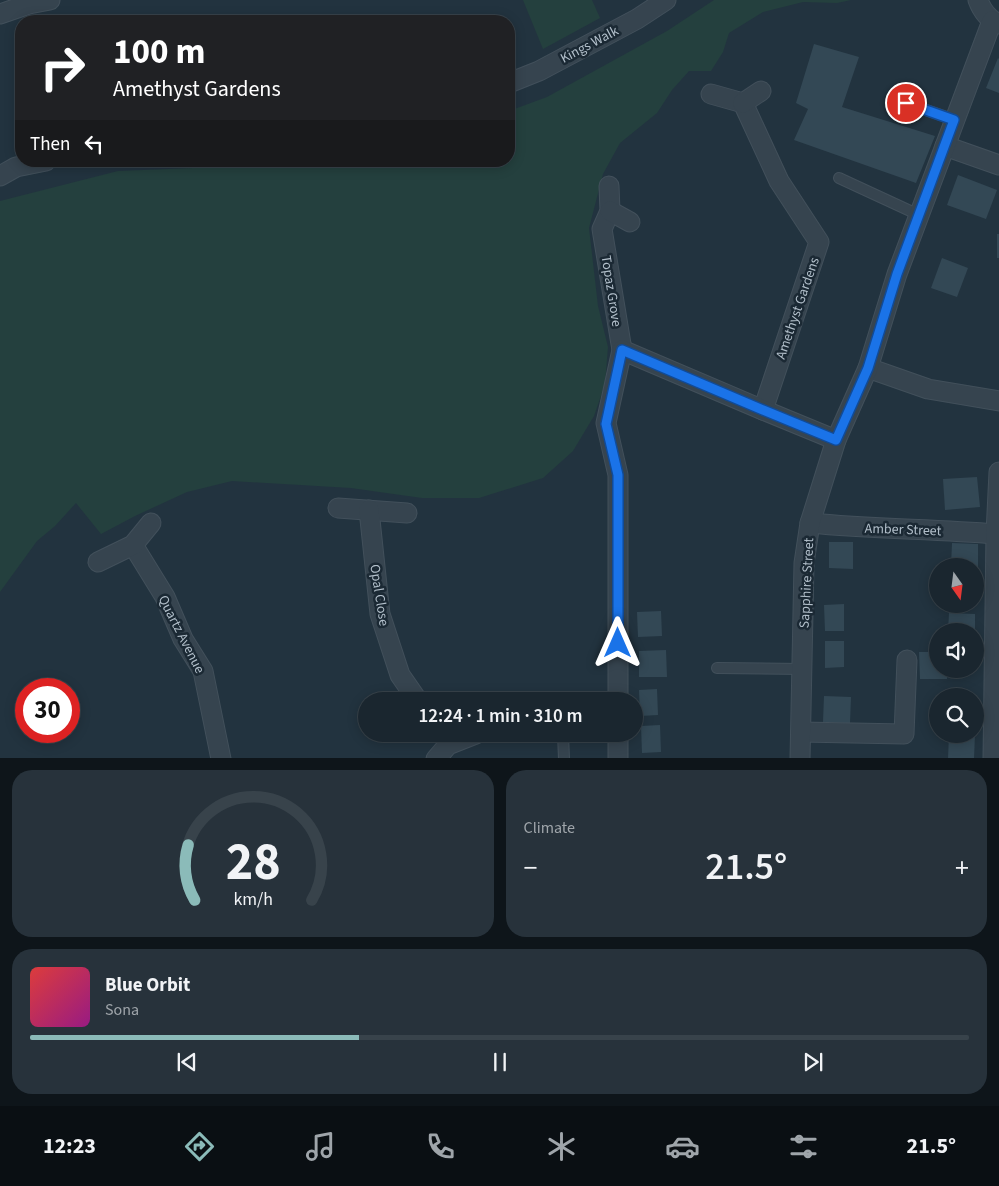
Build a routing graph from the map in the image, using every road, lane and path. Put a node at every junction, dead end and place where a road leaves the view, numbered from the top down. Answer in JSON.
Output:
{"nodes":[{"id":1,"x":50,"y":0,"type":"edge"},
{"id":2,"x":666,"y":0,"type":"edge"},
{"id":3,"x":978,"y":0,"type":"edge"},
{"id":4,"x":31,"y":13,"type":"edge"},
{"id":5,"x":0,"y":14,"type":"edge"},
{"id":6,"x":996,"y":22,"type":"edge"},
{"id":7,"x":515,"y":80,"type":"edge"},
{"id":8,"x":761,"y":91,"type":"dead end"},
{"id":9,"x":710,"y":94,"type":"dead end"},
{"id":10,"x":743,"y":103,"type":"junction"},
{"id":11,"x":906,"y":103,"type":"dead end"},
{"id":12,"x":954,"y":120,"type":"junction"},
{"id":13,"x":945,"y":146,"type":"junction"},
{"id":14,"x":999,"y":165,"type":"edge"},
{"id":15,"x":16,"y":167,"type":"edge"},
{"id":16,"x":0,"y":176,"type":"edge"},
{"id":17,"x":839,"y":178,"type":"dead end"},
{"id":18,"x":609,"y":186,"type":"dead end"},
{"id":19,"x":610,"y":210,"type":"junction"},
{"id":20,"x":919,"y":215,"type":"junction"},
{"id":21,"x":630,"y":222,"type":"dead end"},
{"id":22,"x":622,"y":350,"type":"junction"},
{"id":23,"x":868,"y":368,"type":"junction"},
{"id":24,"x":999,"y":401,"type":"edge"},
{"id":25,"x":763,"y":410,"type":"junction"},
{"id":26,"x":836,"y":440,"type":"junction"},
{"id":27,"x":999,"y":472,"type":"edge"},
{"id":28,"x":338,"y":508,"type":"dead end"},
{"id":29,"x":369,"y":510,"type":"junction"},
{"id":30,"x":407,"y":513,"type":"dead end"},
{"id":31,"x":151,"y":523,"type":"dead end"},
{"id":32,"x":810,"y":523,"type":"junction"},
{"id":33,"x":996,"y":534,"type":"junction"},
{"id":34,"x":133,"y":545,"type":"junction"},
{"id":35,"x":98,"y":562,"type":"dead end"},
{"id":36,"x":907,"y":660,"type":"dead end"},
{"id":37,"x":717,"y":668,"type":"dead end"},
{"id":38,"x":802,"y":669,"type":"junction"},
{"id":39,"x":412,"y":692,"type":"edge"},
{"id":40,"x":618,"y":692,"type":"edge"},
{"id":41,"x":801,"y":732,"type":"junction"},
{"id":42,"x":563,"y":742,"type":"edge"},
{"id":43,"x":618,"y":742,"type":"edge"},
{"id":44,"x":221,"y":758,"type":"edge"},
{"id":45,"x":564,"y":758,"type":"edge"},
{"id":46,"x":618,"y":758,"type":"edge"},
{"id":47,"x":800,"y":758,"type":"edge"},
{"id":48,"x":993,"y":758,"type":"edge"}],
"edges":[{"from":1,"to":4,"type":"street"},
{"from":2,"to":7,"type":"street","name":"Kings Walk"},
{"from":3,"to":6,"type":"street"},
{"from":4,"to":5,"type":"street"},
{"from":6,"to":12,"type":"street","name":"Sapphire Street"},
{"from":8,"to":10,"type":"street"},
{"from":9,"to":10,"type":"street"},
{"from":10,"to":25,"type":"street","name":"Amethyst Gardens"},
{"from":11,"to":12,"type":"lane"},
{"from":12,"to":13,"type":"street","name":"Sapphire Street"},
{"from":13,"to":14,"type":"street"},
{"from":13,"to":20,"type":"street","name":"Sapphire Street"},
{"from":15,"to":16,"type":"street"},
{"from":17,"to":20,"type":"lane"},
{"from":18,"to":19,"type":"street","name":"Topaz Grove"},
{"from":19,"to":21,"type":"street"},
{"from":19,"to":22,"type":"street","name":"Topaz Grove"},
{"from":20,"to":23,"type":"street","name":"Sapphire Street"},
{"from":22,"to":25,"type":"street"},
{"from":22,"to":40,"type":"street","name":"Topaz Grove"},
{"from":23,"to":24,"type":"street"},
{"from":23,"to":26,"type":"street","name":"Sapphire Street"},
{"from":25,"to":26,"type":"street"},
{"from":26,"to":32,"type":"street","name":"Sapphire Street"},
{"from":27,"to":33,"type":"street"},
{"from":28,"to":29,"type":"street"},
{"from":29,"to":30,"type":"street"},
{"from":29,"to":39,"type":"street","name":"Opal Close"},
{"from":31,"to":34,"type":"street"},
{"from":32,"to":33,"type":"street","name":"Amber Street"},
{"from":32,"to":38,"type":"street","name":"Sapphire Street"},
{"from":33,"to":48,"type":"street"},
{"from":34,"to":35,"type":"street"},
{"from":34,"to":44,"type":"street","name":"Quartz Avenue"},
{"from":36,"to":41,"type":"street"},
{"from":37,"to":38,"type":"lane"},
{"from":38,"to":41,"type":"street","name":"Sapphire Street"},
{"from":41,"to":47,"type":"street","name":"Sapphire Street"},
{"from":42,"to":45,"type":"lane"},
{"from":43,"to":46,"type":"street"}]}
